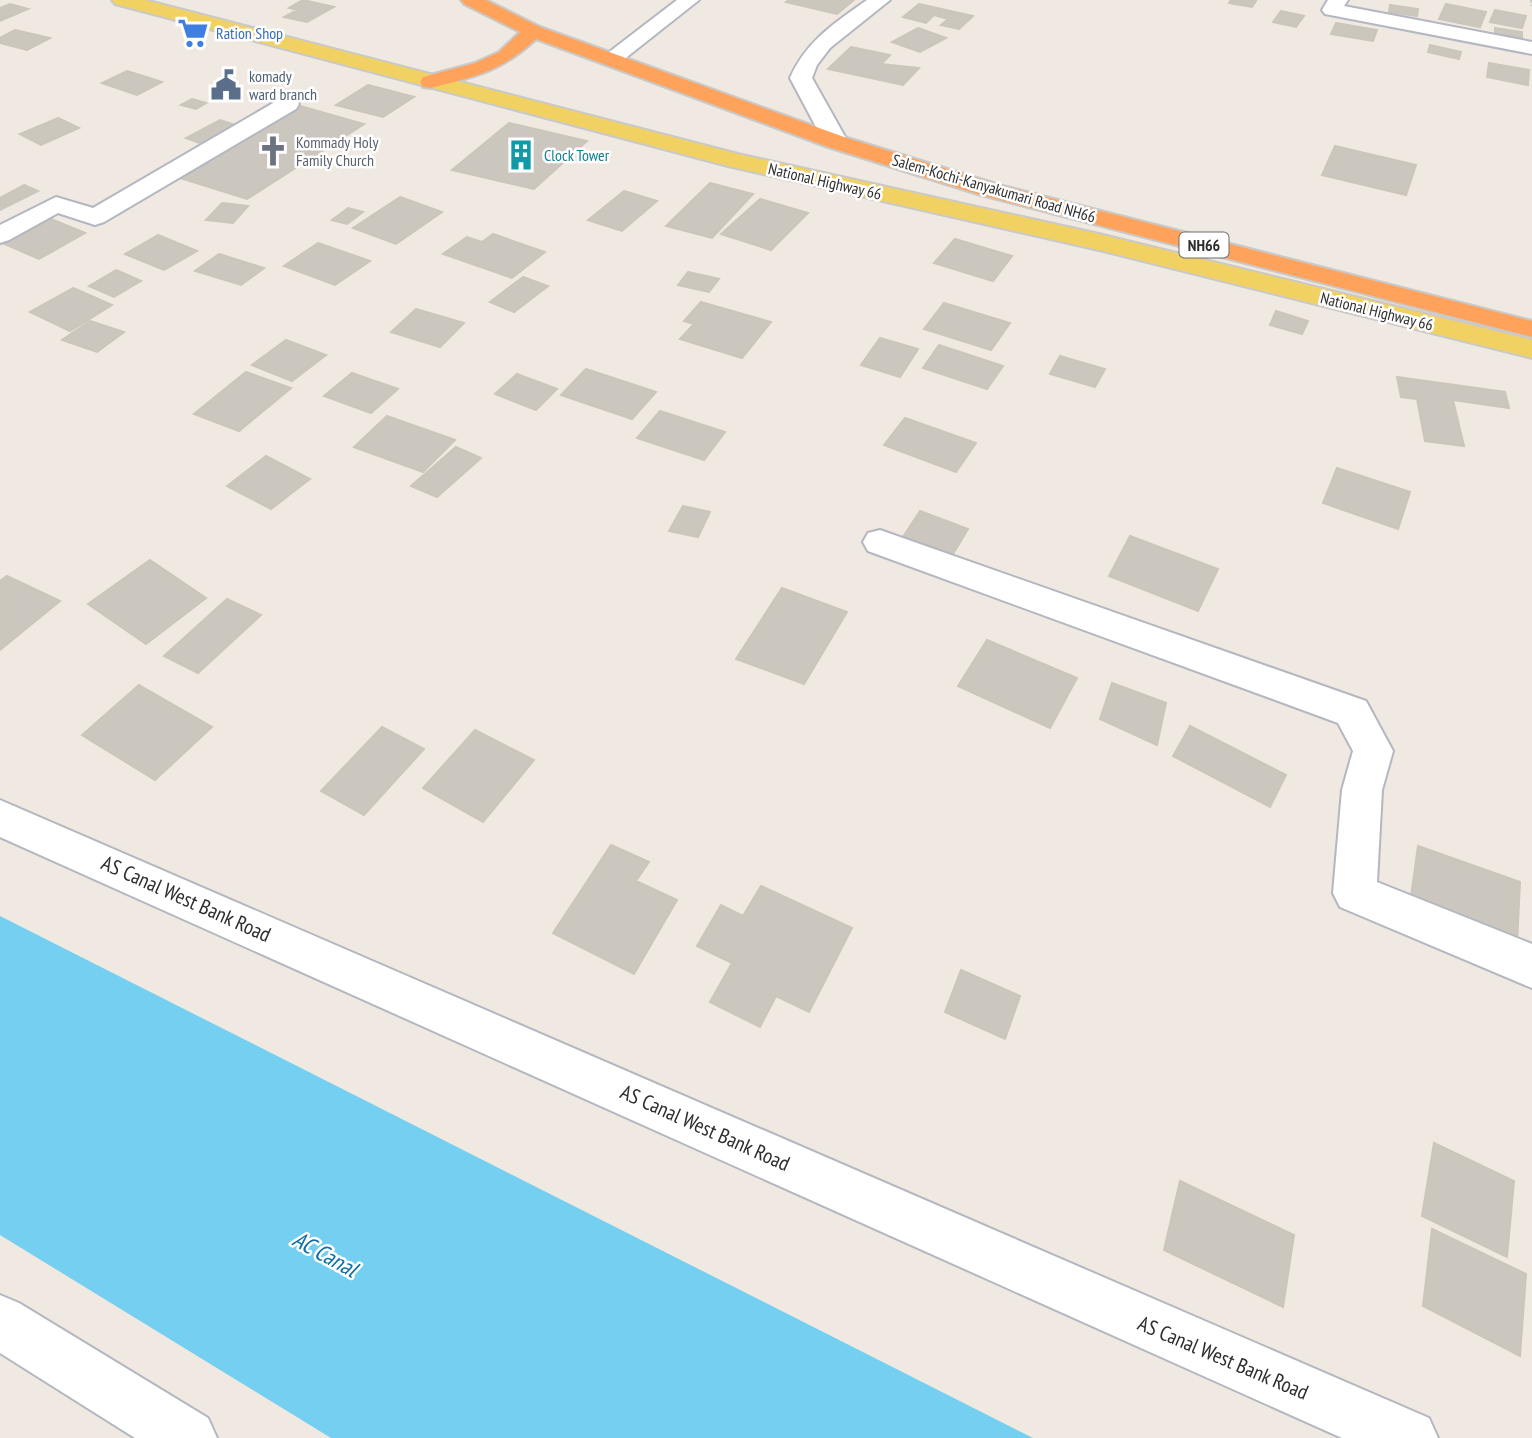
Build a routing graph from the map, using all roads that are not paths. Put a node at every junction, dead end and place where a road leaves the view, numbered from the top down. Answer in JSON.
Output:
{"nodes":[{"id":1,"x":122,"y":0,"type":"edge"},
{"id":2,"x":471,"y":0,"type":"edge"},
{"id":3,"x":689,"y":0,"type":"edge"},
{"id":4,"x":880,"y":0,"type":"edge"},
{"id":5,"x":1338,"y":0,"type":"edge"},
{"id":6,"x":533,"y":31,"type":"junction"},
{"id":7,"x":1532,"y":48,"type":"edge"},
{"id":8,"x":611,"y":60,"type":"junction"},
{"id":9,"x":432,"y":82,"type":"junction"},
{"id":10,"x":288,"y":104,"type":"dead end"},
{"id":11,"x":836,"y":142,"type":"junction"},
{"id":12,"x":877,"y":154,"type":"junction"},
{"id":13,"x":0,"y":235,"type":"edge"},
{"id":14,"x":1532,"y":306,"type":"edge"},
{"id":15,"x":1532,"y":329,"type":"edge"},
{"id":16,"x":1532,"y":349,"type":"edge"},
{"id":17,"x":880,"y":542,"type":"dead end"},
{"id":18,"x":0,"y":818,"type":"edge"},
{"id":19,"x":1532,"y":966,"type":"edge"},
{"id":20,"x":0,"y":1322,"type":"edge"},
{"id":21,"x":188,"y":1438,"type":"edge"},
{"id":22,"x":1409,"y":1438,"type":"edge"}],
"edges":[{"from":1,"to":9,"type":"main road","name":"National Highway 66"},
{"from":2,"to":6,"type":"highway","name":"Salem-Kochi-Kanyakumari Road NH66","number":"NH66"},
{"from":3,"to":8,"type":"street"},
{"from":4,"to":11,"type":"street"},
{"from":5,"to":7,"type":"street"},
{"from":6,"to":8,"type":"highway","name":"Salem-Kochi-Kanyakumari Road NH66","number":"NH66"},
{"from":6,"to":9,"type":"highway"},
{"from":8,"to":11,"type":"highway","name":"Salem-Kochi-Kanyakumari Road NH66","number":"NH66"},
{"from":9,"to":16,"type":"main road","name":"National Highway 66"},
{"from":10,"to":13,"type":"street"},
{"from":11,"to":12,"type":"highway","name":"Salem-Kochi-Kanyakumari Road NH66","number":"NH66"},
{"from":12,"to":14,"type":"highway","number":"NH66"},
{"from":12,"to":15,"type":"highway","name":"Salem-Kochi-Kanyakumari Road NH66","number":"NH66"},
{"from":17,"to":19,"type":"street"},
{"from":18,"to":22,"type":"street","name":"AS Canal West Bank Road"},
{"from":20,"to":21,"type":"street"}]}
